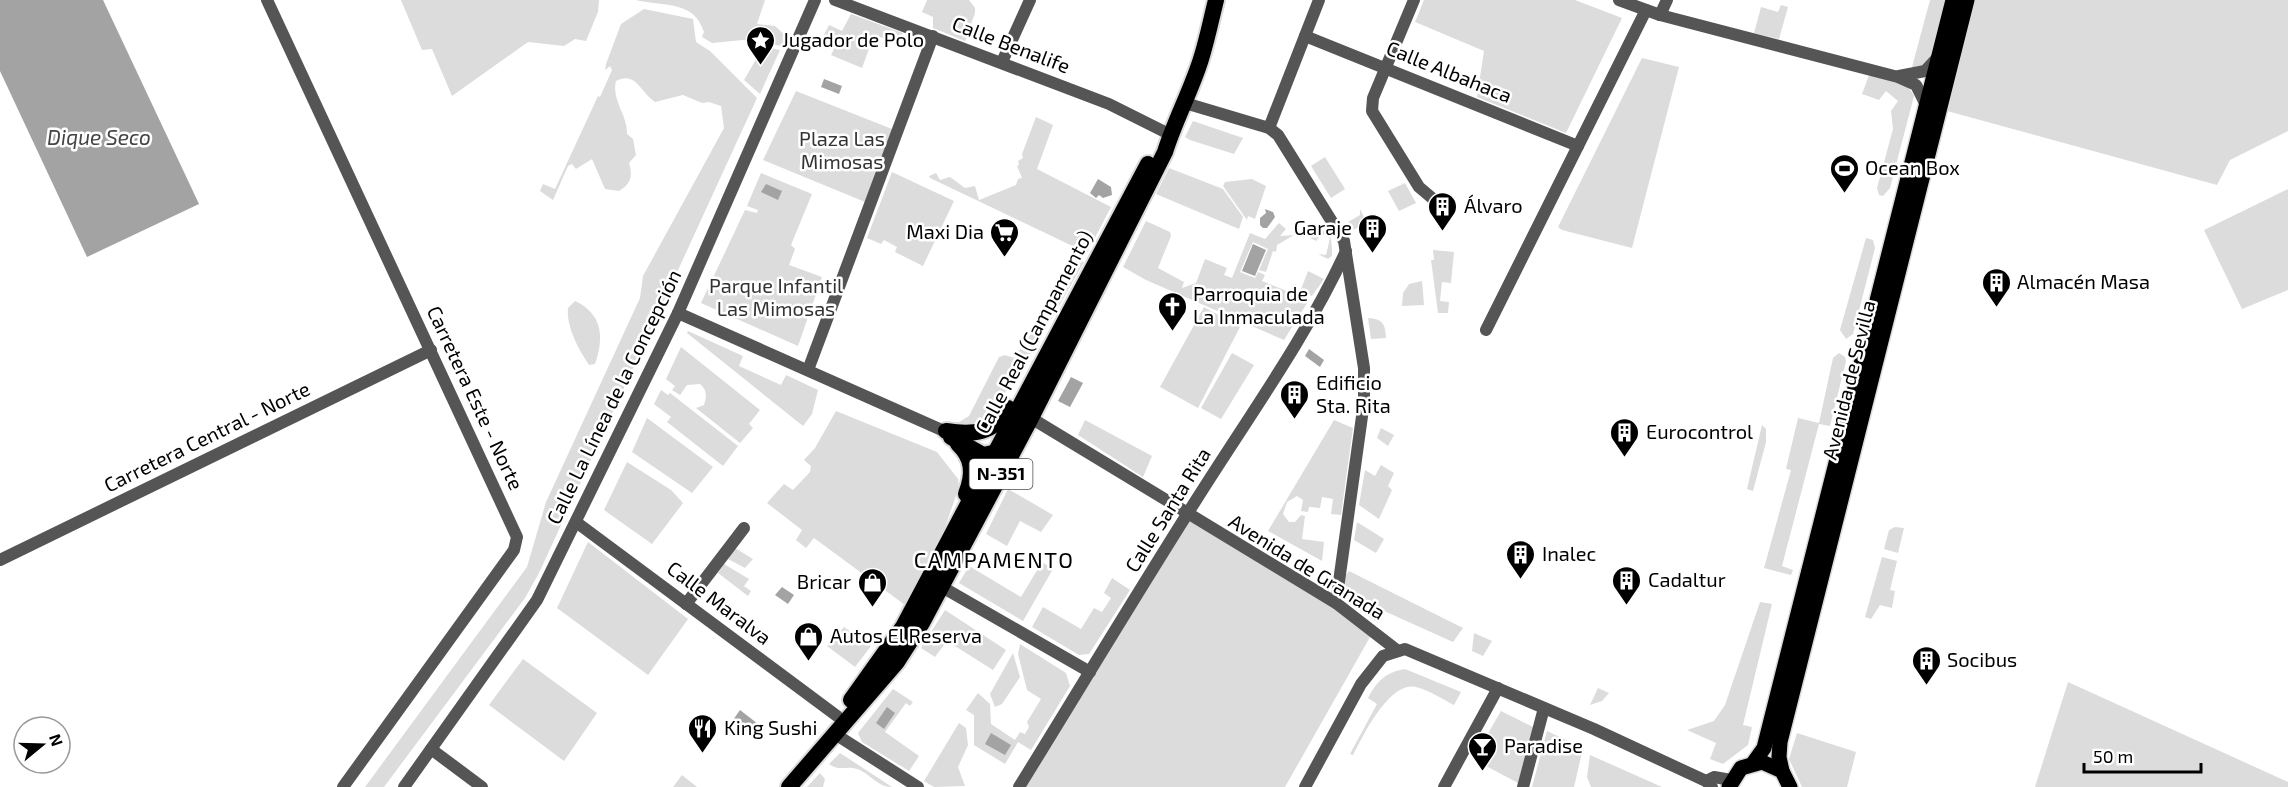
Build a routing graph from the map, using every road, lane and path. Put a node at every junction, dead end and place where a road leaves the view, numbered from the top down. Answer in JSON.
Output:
{"nodes":[{"id":1,"x":267,"y":0,"type":"edge"},
{"id":2,"x":815,"y":0,"type":"edge"},
{"id":3,"x":1030,"y":0,"type":"edge"},
{"id":4,"x":1216,"y":0,"type":"edge"},
{"id":5,"x":1319,"y":0,"type":"edge"},
{"id":6,"x":1414,"y":0,"type":"edge"},
{"id":7,"x":1619,"y":0,"type":"edge"},
{"id":8,"x":1667,"y":0,"type":"edge"},
{"id":9,"x":1953,"y":0,"type":"edge"},
{"id":10,"x":1967,"y":0,"type":"edge"},
{"id":11,"x":844,"y":1,"type":"edge"},
{"id":12,"x":1646,"y":10,"type":"junction"},
{"id":13,"x":1660,"y":15,"type":"junction"},
{"id":14,"x":933,"y":36,"type":"junction"},
{"id":15,"x":1305,"y":36,"type":"junction"},
{"id":16,"x":1939,"y":55,"type":"junction"},
{"id":17,"x":1002,"y":62,"type":"junction"},
{"id":18,"x":1386,"y":67,"type":"junction"},
{"id":19,"x":1898,"y":76,"type":"junction"},
{"id":20,"x":1185,"y":103,"type":"junction"},
{"id":21,"x":1926,"y":105,"type":"junction"},
{"id":22,"x":1269,"y":128,"type":"junction"},
{"id":23,"x":1169,"y":134,"type":"junction"},
{"id":24,"x":1578,"y":146,"type":"junction"},
{"id":25,"x":1432,"y":198,"type":"dead end"},
{"id":26,"x":1346,"y":251,"type":"junction"},
{"id":27,"x":1110,"y":261,"type":"junction"},
{"id":28,"x":678,"y":313,"type":"junction"},
{"id":29,"x":1486,"y":330,"type":"dead end"},
{"id":30,"x":431,"y":350,"type":"junction"},
{"id":31,"x":1041,"y":361,"type":"junction"},
{"id":32,"x":808,"y":370,"type":"junction"},
{"id":33,"x":1031,"y":418,"type":"junction"},
{"id":34,"x":950,"y":434,"type":"junction"},
{"id":35,"x":994,"y":455,"type":"junction"},
{"id":36,"x":1187,"y":515,"type":"junction"},
{"id":37,"x":576,"y":522,"type":"junction"},
{"id":38,"x":744,"y":528,"type":"dead end"},
{"id":39,"x":953,"y":532,"type":"junction"},
{"id":40,"x":0,"y":560,"type":"edge"},
{"id":41,"x":942,"y":587,"type":"junction"},
{"id":42,"x":1336,"y":603,"type":"junction"},
{"id":43,"x":686,"y":604,"type":"junction"},
{"id":44,"x":1398,"y":651,"type":"junction"},
{"id":45,"x":1090,"y":672,"type":"junction"},
{"id":46,"x":1498,"y":688,"type":"junction"},
{"id":47,"x":1544,"y":708,"type":"junction"},
{"id":48,"x":837,"y":716,"type":"junction"},
{"id":49,"x":835,"y":734,"type":"junction"},
{"id":50,"x":431,"y":749,"type":"junction"},
{"id":51,"x":1754,"y":762,"type":"junction"},
{"id":52,"x":1782,"y":771,"type":"junction"},
{"id":53,"x":1709,"y":784,"type":"edge"},
{"id":54,"x":1730,"y":784,"type":"edge"},
{"id":55,"x":343,"y":787,"type":"edge"},
{"id":56,"x":404,"y":787,"type":"edge"},
{"id":57,"x":482,"y":787,"type":"edge"},
{"id":58,"x":775,"y":787,"type":"edge"},
{"id":59,"x":789,"y":787,"type":"edge"},
{"id":60,"x":918,"y":787,"type":"edge"},
{"id":61,"x":1019,"y":787,"type":"edge"},
{"id":62,"x":1305,"y":787,"type":"edge"},
{"id":63,"x":1444,"y":787,"type":"edge"},
{"id":64,"x":1523,"y":787,"type":"edge"},
{"id":65,"x":1790,"y":787,"type":"edge"}],
"edges":[{"from":1,"to":30,"type":"street","name":"Carretera Este - Norte"},
{"from":2,"to":28,"type":"street","name":"Calle La Línea de la Concepción"},
{"from":3,"to":17,"type":"street"},
{"from":4,"to":20,"type":"highway","name":"Calle Real (Campamento)","number":"N-351"},
{"from":5,"to":15,"type":"street"},
{"from":6,"to":18,"type":"street"},
{"from":7,"to":12,"type":"street"},
{"from":8,"to":13,"type":"street"},
{"from":9,"to":16,"type":"main road","name":"Avenida de Sevilla"},
{"from":10,"to":52,"type":"main road","name":"Avenida de Sevilla"},
{"from":11,"to":14,"type":"street","name":"Calle Benalife"},
{"from":12,"to":13,"type":"street"},
{"from":12,"to":24,"type":"street"},
{"from":13,"to":19,"type":"street"},
{"from":14,"to":17,"type":"street","name":"Calle Benalife"},
{"from":14,"to":32,"type":"street"},
{"from":15,"to":18,"type":"street","name":"Calle Albahaca"},
{"from":15,"to":22,"type":"street"},
{"from":16,"to":19,"type":"street"},
{"from":16,"to":21,"type":"main road","name":"Avenida de Sevilla"},
{"from":17,"to":23,"type":"street","name":"Calle Benalife"},
{"from":18,"to":24,"type":"street","name":"Calle Albahaca"},
{"from":18,"to":25,"type":"street"},
{"from":19,"to":21,"type":"street"},
{"from":20,"to":22,"type":"street"},
{"from":20,"to":23,"type":"highway","name":"Calle Real (Campamento)","number":"N-351"},
{"from":21,"to":51,"type":"main road","name":"Avenida de Sevilla"},
{"from":22,"to":26,"type":"street"},
{"from":23,"to":27,"type":"highway","name":"Calle Real (Campamento)","number":"N-351"},
{"from":23,"to":31,"type":"highway","name":"Calle Real (Campamento)","number":"N-351"},
{"from":24,"to":29,"type":"street"},
{"from":26,"to":36,"type":"street","name":"Calle Santa Rita"},
{"from":26,"to":42,"type":"street"},
{"from":27,"to":33,"type":"highway","name":"Calle Real (Campamento)","number":"N-351"},
{"from":27,"to":35,"type":"highway"},
{"from":28,"to":32,"type":"street"},
{"from":28,"to":37,"type":"street","name":"Calle La Línea de la Concepción"},
{"from":30,"to":40,"type":"street","name":"Carretera Central - Norte"},
{"from":30,"to":55,"type":"street","name":"Carretera Este - Norte"},
{"from":31,"to":34,"type":"highway"},
{"from":31,"to":35,"type":"highway","name":"Calle Real (Campamento)","number":"N-351"},
{"from":32,"to":34,"type":"street"},
{"from":33,"to":36,"type":"street","name":"Avenida de Granada"},
{"from":33,"to":41,"type":"highway","name":"Calle Real (Campamento)","number":"N-351"},
{"from":34,"to":35,"type":"highway"},
{"from":34,"to":39,"type":"highway"},
{"from":35,"to":39,"type":"highway","name":"Calle Real (Campamento)","number":"N-351"},
{"from":35,"to":41,"type":"highway"},
{"from":36,"to":42,"type":"street","name":"Avenida de Granada"},
{"from":36,"to":45,"type":"street","name":"Calle Santa Rita"},
{"from":37,"to":43,"type":"street","name":"Calle Maralva"},
{"from":37,"to":50,"type":"street","name":"Calle La Línea de la Concepción"},
{"from":38,"to":43,"type":"street"},
{"from":39,"to":48,"type":"highway","name":"Calle Real (Campamento)","number":"N-351"},
{"from":41,"to":45,"type":"street"},
{"from":41,"to":49,"type":"highway","name":"Calle Real (Campamento)","number":"N-351"},
{"from":42,"to":44,"type":"street","name":"Avenida de Granada"},
{"from":43,"to":48,"type":"street","name":"Calle Maralva"},
{"from":44,"to":46,"type":"street","name":"Avenida de Granada"},
{"from":44,"to":62,"type":"street"},
{"from":45,"to":61,"type":"street","name":"Calle Santa Rita"},
{"from":46,"to":47,"type":"street","name":"Avenida de Granada"},
{"from":46,"to":63,"type":"street"},
{"from":47,"to":53,"type":"street","name":"Avenida de Granada"},
{"from":47,"to":64,"type":"street"},
{"from":48,"to":58,"type":"highway","name":"Calle Real (Campamento)","number":"N-351"},
{"from":49,"to":59,"type":"highway","name":"Calle Real (Campamento)","number":"N-351"},
{"from":49,"to":60,"type":"street"},
{"from":50,"to":56,"type":"street","name":"Calle La Línea de la Concepción"},
{"from":50,"to":57,"type":"street"},
{"from":51,"to":52,"type":"main road"},
{"from":51,"to":54,"type":"main road"},
{"from":52,"to":65,"type":"main road"},
{"from":53,"to":54,"type":"street","name":"Avenida de Granada"}]}
